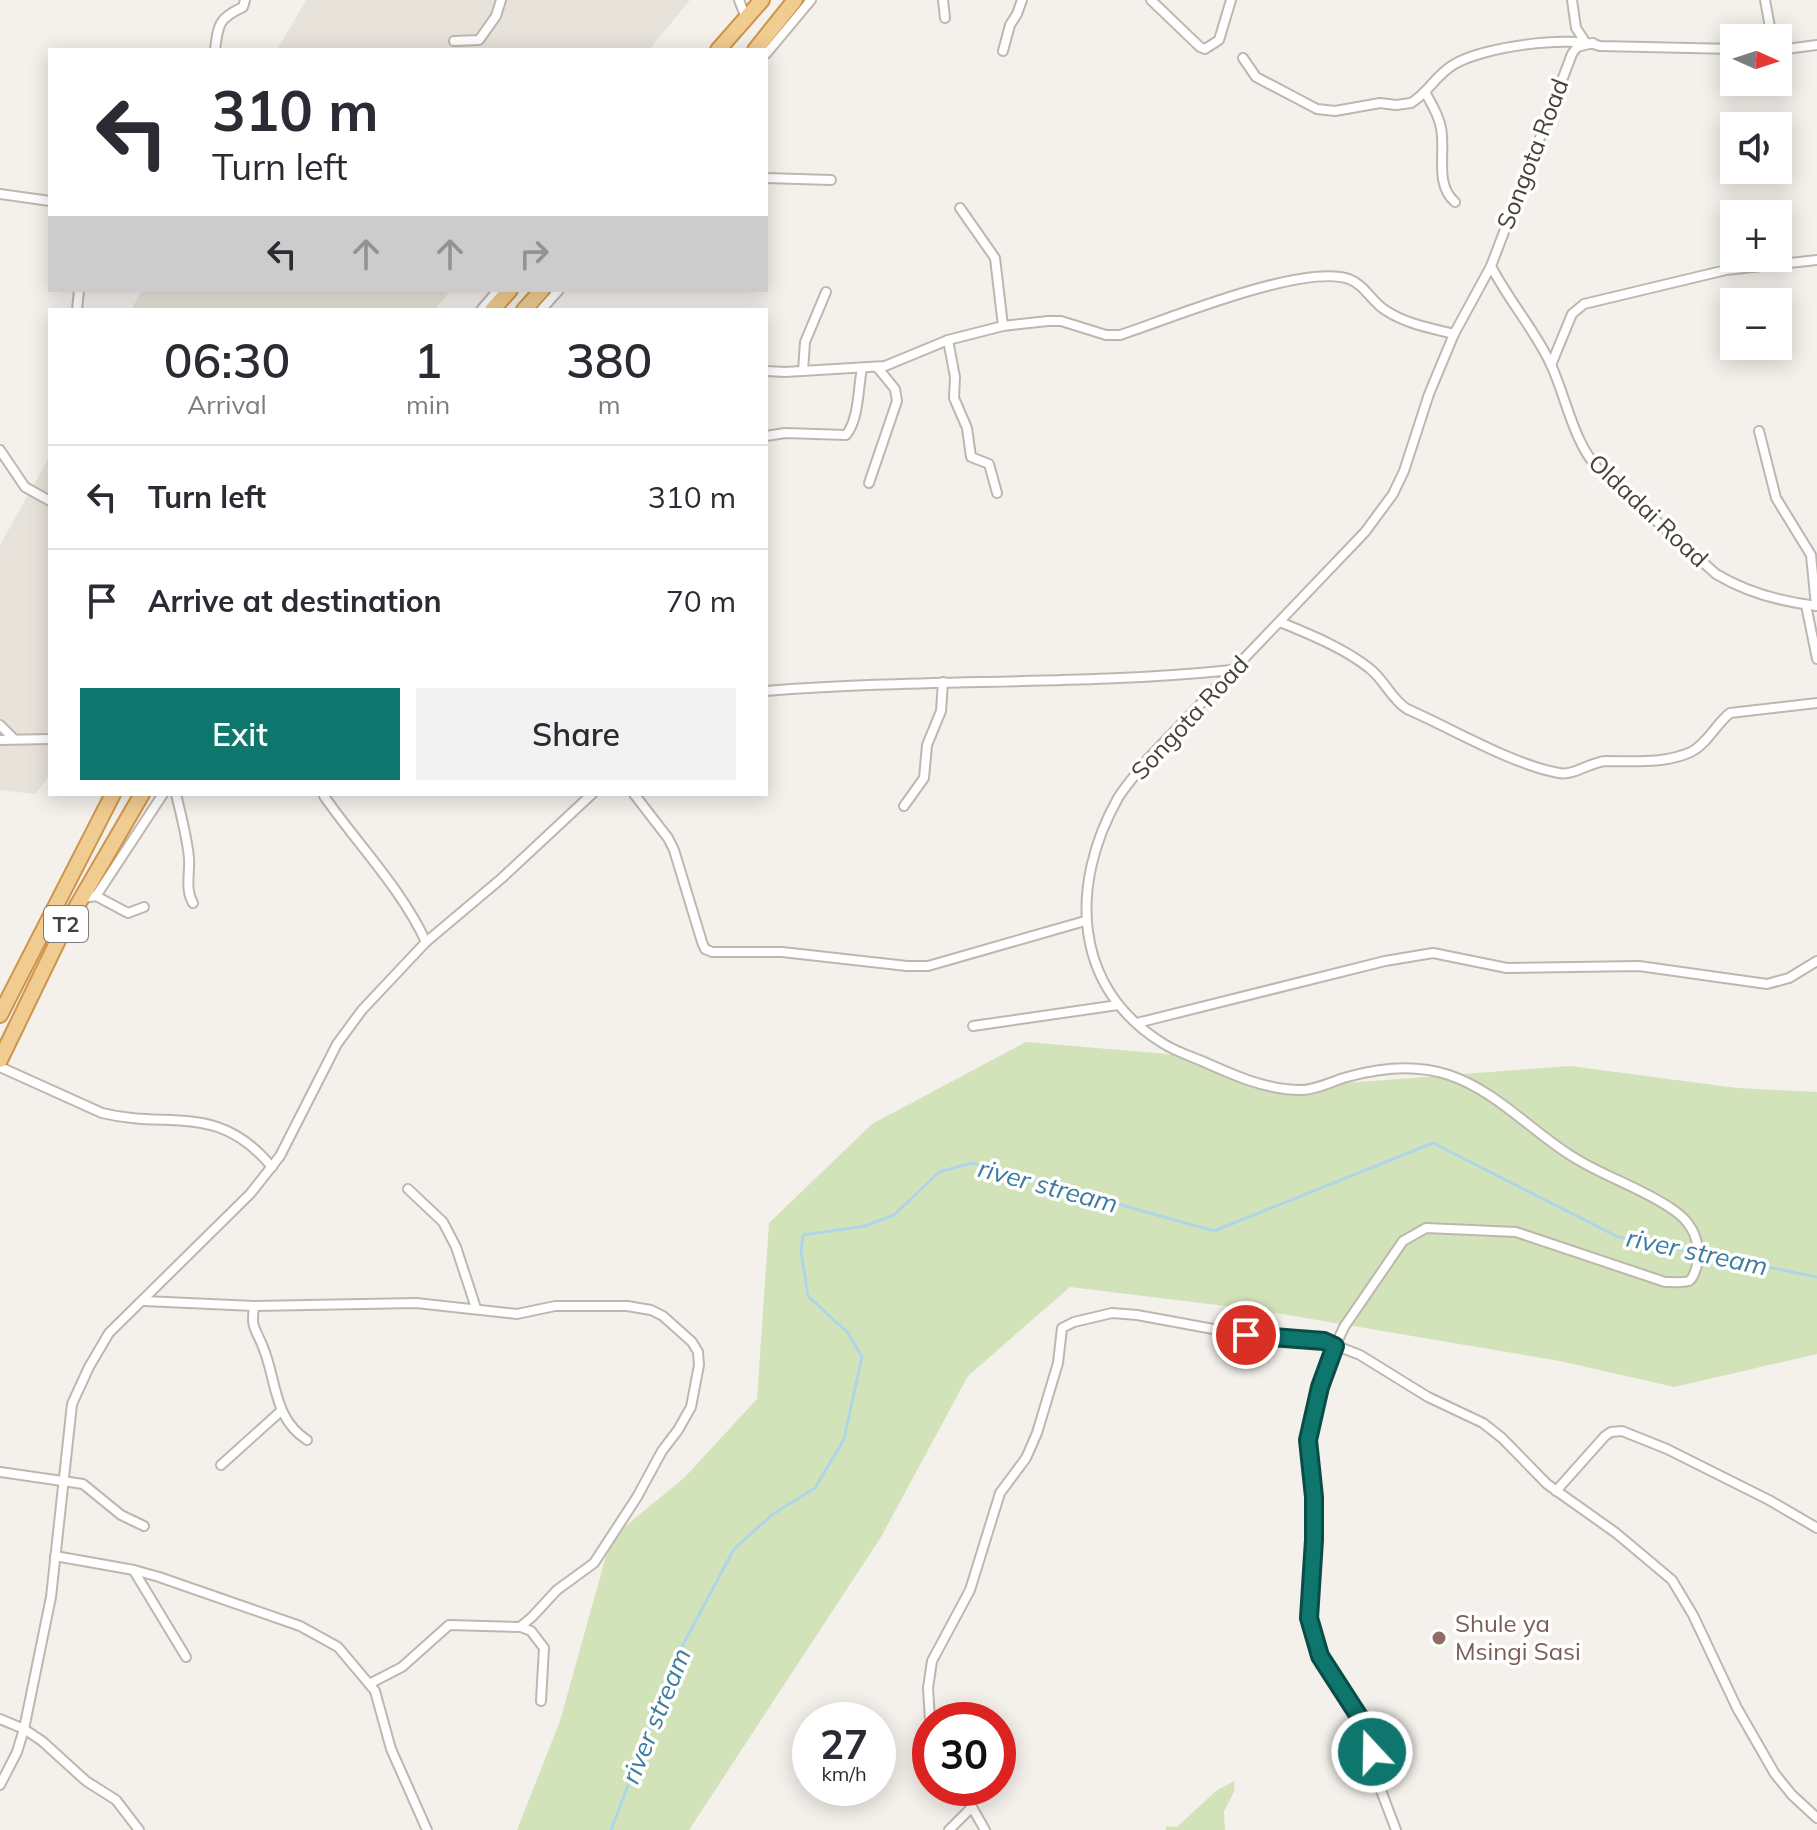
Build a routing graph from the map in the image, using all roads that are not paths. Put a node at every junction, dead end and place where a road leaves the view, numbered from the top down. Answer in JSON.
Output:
{"nodes":[{"id":1,"x":245,"y":0,"type":"edge"},
{"id":2,"x":501,"y":0,"type":"edge"},
{"id":3,"x":739,"y":0,"type":"edge"},
{"id":4,"x":762,"y":0,"type":"edge"},
{"id":5,"x":795,"y":0,"type":"edge"},
{"id":6,"x":811,"y":0,"type":"edge"},
{"id":7,"x":943,"y":0,"type":"edge"},
{"id":8,"x":1022,"y":0,"type":"edge"},
{"id":9,"x":1151,"y":0,"type":"edge"},
{"id":10,"x":1231,"y":0,"type":"edge"},
{"id":11,"x":1572,"y":0,"type":"edge"},
{"id":12,"x":1765,"y":0,"type":"edge"},
{"id":13,"x":746,"y":18,"type":"junction"},
{"id":14,"x":945,"y":18,"type":"dead end"},
{"id":15,"x":1769,"y":24,"type":"edge"},
{"id":16,"x":454,"y":41,"type":"dead end"},
{"id":17,"x":1588,"y":42,"type":"junction"},
{"id":18,"x":1817,"y":45,"type":"edge"},
{"id":19,"x":215,"y":48,"type":"edge"},
{"id":20,"x":720,"y":48,"type":"edge"},
{"id":21,"x":757,"y":48,"type":"edge"},
{"id":22,"x":1792,"y":48,"type":"edge"},
{"id":23,"x":1720,"y":49,"type":"edge"},
{"id":24,"x":1003,"y":51,"type":"dead end"},
{"id":25,"x":768,"y":52,"type":"edge"},
{"id":26,"x":1243,"y":58,"type":"dead end"},
{"id":27,"x":1425,"y":92,"type":"junction"},
{"id":28,"x":768,"y":178,"type":"edge"},
{"id":29,"x":831,"y":180,"type":"dead end"},
{"id":30,"x":0,"y":194,"type":"edge"},
{"id":31,"x":48,"y":201,"type":"edge"},
{"id":32,"x":1455,"y":202,"type":"dead end"},
{"id":33,"x":960,"y":208,"type":"dead end"},
{"id":34,"x":1817,"y":260,"type":"edge"},
{"id":35,"x":1491,"y":266,"type":"junction"},
{"id":36,"x":496,"y":292,"type":"edge"},
{"id":37,"x":508,"y":292,"type":"edge"},
{"id":38,"x":540,"y":292,"type":"edge"},
{"id":39,"x":557,"y":292,"type":"edge"},
{"id":40,"x":826,"y":292,"type":"dead end"},
{"id":41,"x":483,"y":308,"type":"edge"},
{"id":42,"x":494,"y":308,"type":"edge"},
{"id":43,"x":526,"y":308,"type":"edge"},
{"id":44,"x":543,"y":308,"type":"edge"},
{"id":45,"x":1003,"y":326,"type":"junction"},
{"id":46,"x":1454,"y":334,"type":"junction"},
{"id":47,"x":948,"y":340,"type":"junction"},
{"id":48,"x":1551,"y":365,"type":"junction"},
{"id":49,"x":877,"y":367,"type":"junction"},
{"id":50,"x":862,"y":368,"type":"junction"},
{"id":51,"x":768,"y":371,"type":"edge"},
{"id":52,"x":803,"y":371,"type":"junction"},
{"id":53,"x":1759,"y":431,"type":"dead end"},
{"id":54,"x":768,"y":436,"type":"edge"},
{"id":55,"x":0,"y":450,"type":"edge"},
{"id":56,"x":869,"y":483,"type":"dead end"},
{"id":57,"x":997,"y":493,"type":"dead end"},
{"id":58,"x":48,"y":500,"type":"edge"},
{"id":59,"x":1806,"y":605,"type":"junction"},
{"id":60,"x":1816,"y":606,"type":"edge"},
{"id":61,"x":1280,"y":622,"type":"junction"},
{"id":62,"x":1817,"y":659,"type":"edge"},
{"id":63,"x":1233,"y":670,"type":"junction"},
{"id":64,"x":943,"y":682,"type":"junction"},
{"id":65,"x":768,"y":691,"type":"edge"},
{"id":66,"x":1817,"y":703,"type":"edge"},
{"id":67,"x":0,"y":725,"type":"edge"},
{"id":68,"x":14,"y":739,"type":"junction"},
{"id":69,"x":48,"y":739,"type":"edge"},
{"id":70,"x":0,"y":740,"type":"edge"},
{"id":71,"x":112,"y":796,"type":"edge"},
{"id":72,"x":141,"y":796,"type":"edge"},
{"id":73,"x":162,"y":796,"type":"edge"},
{"id":74,"x":176,"y":796,"type":"edge"},
{"id":75,"x":324,"y":796,"type":"edge"},
{"id":76,"x":590,"y":796,"type":"edge"},
{"id":77,"x":636,"y":796,"type":"edge"},
{"id":78,"x":904,"y":806,"type":"dead end"},
{"id":79,"x":88,"y":897,"type":"junction"},
{"id":80,"x":193,"y":903,"type":"dead end"},
{"id":81,"x":144,"y":907,"type":"dead end"},
{"id":82,"x":1085,"y":921,"type":"junction"},
{"id":83,"x":426,"y":942,"type":"junction"},
{"id":84,"x":1817,"y":961,"type":"edge"},
{"id":85,"x":1118,"y":1005,"type":"junction"},
{"id":86,"x":0,"y":1015,"type":"edge"},
{"id":87,"x":1137,"y":1023,"type":"junction"},
{"id":88,"x":973,"y":1026,"type":"dead end"},
{"id":89,"x":0,"y":1060,"type":"edge"},
{"id":90,"x":0,"y":1067,"type":"edge"},
{"id":91,"x":272,"y":1167,"type":"junction"},
{"id":92,"x":408,"y":1189,"type":"dead end"},
{"id":93,"x":144,"y":1301,"type":"junction"},
{"id":94,"x":254,"y":1306,"type":"junction"},
{"id":95,"x":476,"y":1308,"type":"junction"},
{"id":96,"x":1335,"y":1346,"type":"junction"},
{"id":97,"x":281,"y":1411,"type":"junction"},
{"id":98,"x":307,"y":1440,"type":"dead end"},
{"id":99,"x":221,"y":1465,"type":"dead end"},
{"id":100,"x":0,"y":1472,"type":"edge"},
{"id":101,"x":63,"y":1480,"type":"junction"},
{"id":102,"x":1556,"y":1491,"type":"junction"},
{"id":103,"x":144,"y":1526,"type":"dead end"},
{"id":104,"x":1817,"y":1528,"type":"edge"},
{"id":105,"x":55,"y":1556,"type":"junction"},
{"id":106,"x":134,"y":1570,"type":"junction"},
{"id":107,"x":520,"y":1627,"type":"junction"},
{"id":108,"x":186,"y":1657,"type":"dead end"},
{"id":109,"x":371,"y":1683,"type":"junction"},
{"id":110,"x":541,"y":1701,"type":"dead end"},
{"id":111,"x":929,"y":1702,"type":"edge"},
{"id":112,"x":0,"y":1719,"type":"edge"},
{"id":113,"x":24,"y":1729,"type":"junction"},
{"id":114,"x":0,"y":1785,"type":"edge"},
{"id":115,"x":971,"y":1808,"type":"joint"},
{"id":116,"x":1817,"y":1818,"type":"edge"},
{"id":117,"x":139,"y":1830,"type":"edge"},
{"id":118,"x":427,"y":1830,"type":"edge"},
{"id":119,"x":949,"y":1830,"type":"edge"},
{"id":120,"x":985,"y":1830,"type":"edge"},
{"id":121,"x":1396,"y":1830,"type":"edge"}],
"edges":[{"from":1,"to":19,"type":"street"},
{"from":2,"to":16,"type":"street"},
{"from":3,"to":13,"type":"street"},
{"from":4,"to":13,"type":"highway"},
{"from":5,"to":21,"type":"highway"},
{"from":6,"to":25,"type":"street"},
{"from":7,"to":14,"type":"street"},
{"from":8,"to":24,"type":"street"},
{"from":9,"to":10,"type":"street"},
{"from":11,"to":17,"type":"street"},
{"from":12,"to":15,"type":"street"},
{"from":13,"to":20,"type":"highway"},
{"from":17,"to":23,"type":"street"},
{"from":17,"to":27,"type":"street"},
{"from":17,"to":35,"type":"street","name":"Songota Road"},
{"from":18,"to":22,"type":"street"},
{"from":26,"to":27,"type":"street"},
{"from":27,"to":32,"type":"street"},
{"from":28,"to":29,"type":"street"},
{"from":30,"to":31,"type":"street"},
{"from":33,"to":45,"type":"street"},
{"from":34,"to":48,"type":"street"},
{"from":35,"to":46,"type":"street","name":"Songota Road"},
{"from":35,"to":48,"type":"street","name":"Oldadai Road"},
{"from":36,"to":41,"type":"street"},
{"from":37,"to":42,"type":"highway"},
{"from":38,"to":43,"type":"highway"},
{"from":39,"to":44,"type":"street"},
{"from":40,"to":52,"type":"street"},
{"from":45,"to":46,"type":"street"},
{"from":45,"to":47,"type":"street"},
{"from":46,"to":61,"type":"street","name":"Songota Road"},
{"from":47,"to":49,"type":"street"},
{"from":47,"to":57,"type":"street"},
{"from":48,"to":59,"type":"street","name":"Oldadai Road"},
{"from":49,"to":50,"type":"street"},
{"from":49,"to":56,"type":"street"},
{"from":50,"to":52,"type":"street"},
{"from":50,"to":54,"type":"street"},
{"from":51,"to":52,"type":"street"},
{"from":53,"to":60,"type":"street"},
{"from":55,"to":58,"type":"street"},
{"from":59,"to":60,"type":"street","name":"Oldadai Road"},
{"from":59,"to":62,"type":"street"},
{"from":61,"to":63,"type":"street","name":"Songota Road"},
{"from":61,"to":66,"type":"street"},
{"from":63,"to":64,"type":"street"},
{"from":63,"to":82,"type":"street","name":"Songota Road"},
{"from":64,"to":65,"type":"street"},
{"from":64,"to":78,"type":"street"},
{"from":67,"to":68,"type":"street"},
{"from":68,"to":69,"type":"street"},
{"from":68,"to":70,"type":"street"},
{"from":71,"to":86,"type":"highway","number":"T2"},
{"from":72,"to":79,"type":"highway","number":"T2"},
{"from":73,"to":79,"type":"street"},
{"from":74,"to":80,"type":"street"},
{"from":75,"to":83,"type":"street"},
{"from":76,"to":83,"type":"street"},
{"from":77,"to":82,"type":"street"},
{"from":79,"to":81,"type":"street"},
{"from":79,"to":89,"type":"highway","number":"T2"},
{"from":82,"to":85,"type":"street","name":"Songota Road"},
{"from":83,"to":91,"type":"street"},
{"from":84,"to":87,"type":"street"},
{"from":85,"to":87,"type":"street","name":"Songota Road"},
{"from":85,"to":88,"type":"street"},
{"from":87,"to":96,"type":"street","name":"Songota Road"},
{"from":90,"to":91,"type":"street"},
{"from":91,"to":93,"type":"street"},
{"from":92,"to":95,"type":"street"},
{"from":93,"to":94,"type":"street"},
{"from":93,"to":101,"type":"street"},
{"from":94,"to":95,"type":"street"},
{"from":94,"to":97,"type":"street"},
{"from":95,"to":107,"type":"street"},
{"from":96,"to":102,"type":"street"},
{"from":96,"to":111,"type":"street"},
{"from":96,"to":121,"type":"street"},
{"from":97,"to":98,"type":"street"},
{"from":97,"to":99,"type":"street"},
{"from":100,"to":101,"type":"street"},
{"from":101,"to":103,"type":"street"},
{"from":101,"to":105,"type":"street"},
{"from":102,"to":104,"type":"street"},
{"from":102,"to":116,"type":"street"},
{"from":105,"to":106,"type":"street"},
{"from":105,"to":113,"type":"street"},
{"from":106,"to":108,"type":"street"},
{"from":106,"to":109,"type":"street"},
{"from":107,"to":109,"type":"street"},
{"from":107,"to":110,"type":"street"},
{"from":109,"to":118,"type":"street"},
{"from":112,"to":113,"type":"street"},
{"from":113,"to":114,"type":"street"},
{"from":113,"to":117,"type":"street"},
{"from":115,"to":119,"type":"street"},
{"from":115,"to":120,"type":"street"}]}
